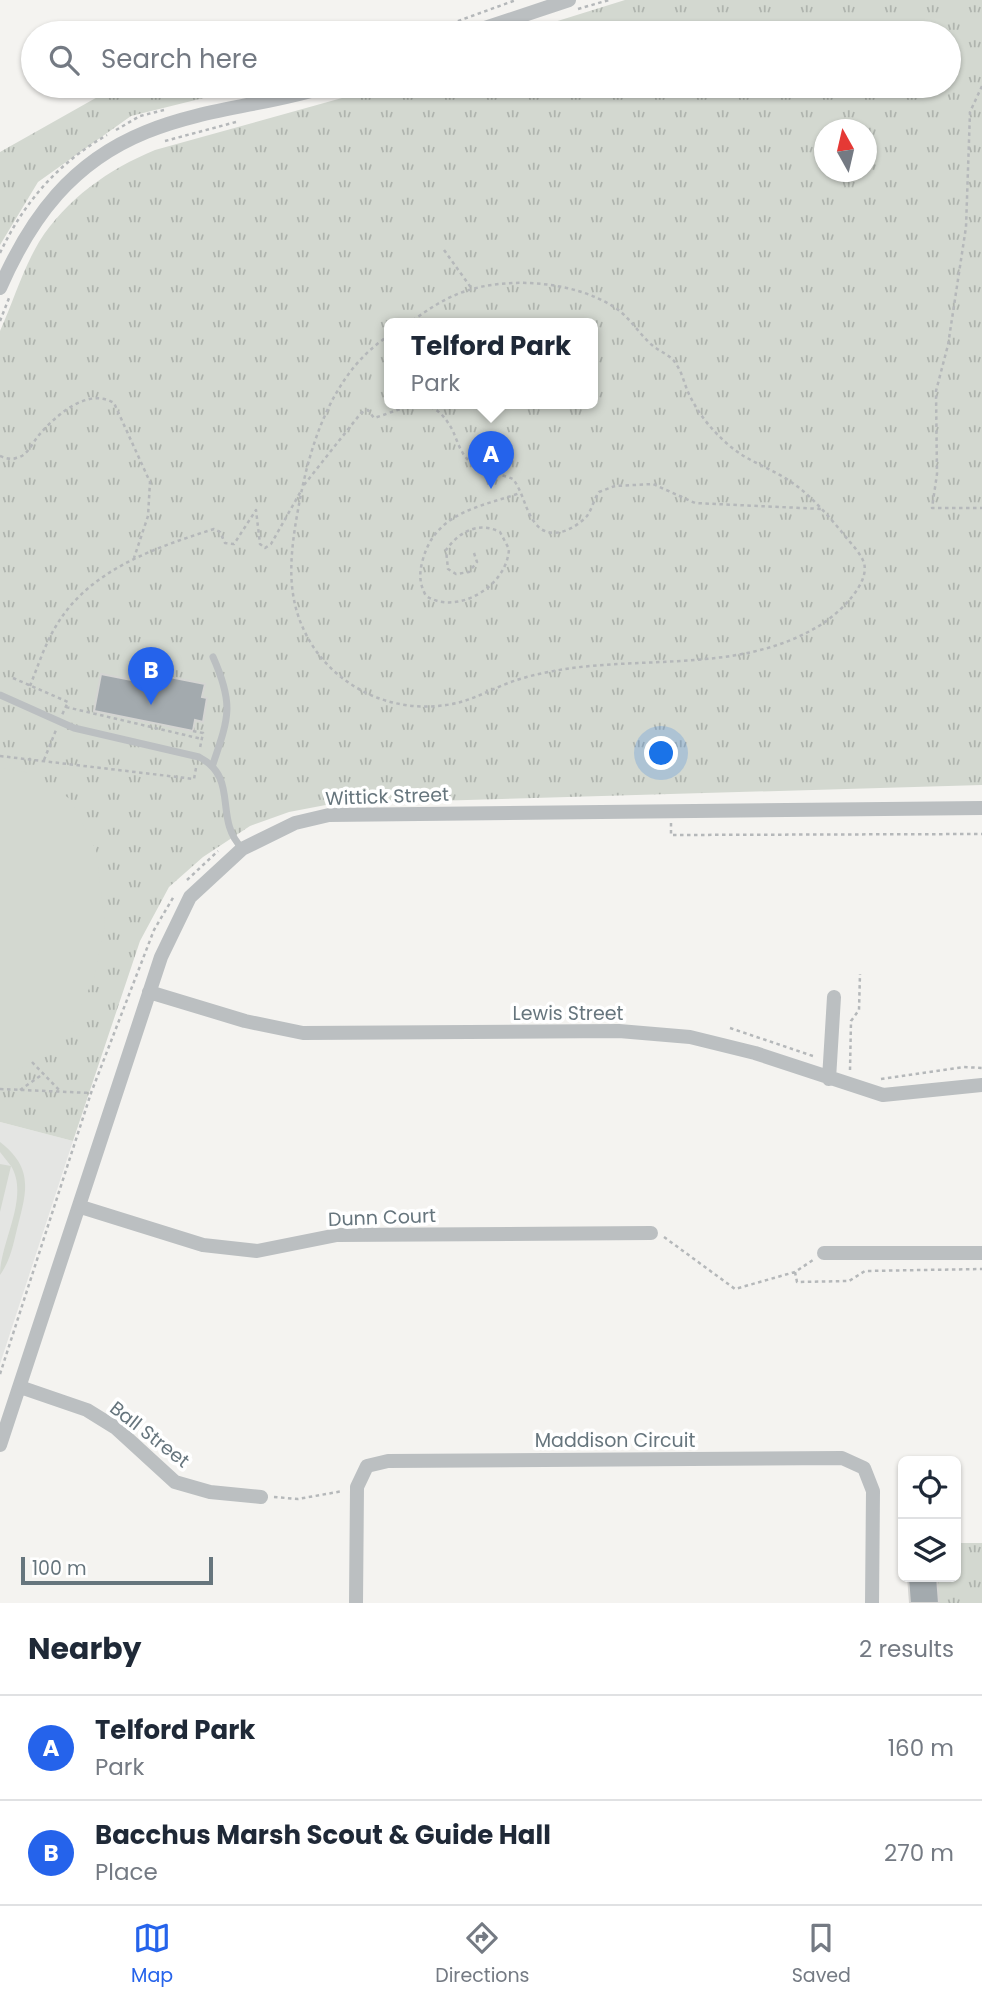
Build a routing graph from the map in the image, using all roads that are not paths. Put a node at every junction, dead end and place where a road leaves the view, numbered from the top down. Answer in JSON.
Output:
{"nodes":[{"id":1,"x":569,"y":0,"type":"edge"},
{"id":2,"x":506,"y":21,"type":"edge"},
{"id":3,"x":299,"y":98,"type":"edge"},
{"id":4,"x":7,"y":288,"type":"edge"},
{"id":5,"x":213,"y":657,"type":"dead end"},
{"id":6,"x":0,"y":695,"type":"edge"},
{"id":7,"x":213,"y":764,"type":"junction"},
{"id":8,"x":982,"y":808,"type":"edge"},
{"id":9,"x":243,"y":849,"type":"junction"},
{"id":10,"x":149,"y":992,"type":"junction"},
{"id":11,"x":834,"y":997,"type":"dead end"},
{"id":12,"x":828,"y":1079,"type":"junction"},
{"id":13,"x":982,"y":1085,"type":"edge"},
{"id":14,"x":81,"y":1207,"type":"junction"},
{"id":15,"x":650,"y":1233,"type":"road end"},
{"id":16,"x":824,"y":1253,"type":"road end"},
{"id":17,"x":982,"y":1253,"type":"edge"},
{"id":18,"x":20,"y":1387,"type":"junction"},
{"id":19,"x":0,"y":1445,"type":"edge"},
{"id":20,"x":261,"y":1497,"type":"road end"},
{"id":21,"x":356,"y":1603,"type":"edge"},
{"id":22,"x":872,"y":1603,"type":"edge"}],
"edges":[{"from":1,"to":2,"type":"street"},
{"from":3,"to":4,"type":"street"},
{"from":5,"to":7,"type":"lane"},
{"from":6,"to":7,"type":"lane"},
{"from":7,"to":9,"type":"lane"},
{"from":8,"to":9,"type":"street","name":"Wittick Street"},
{"from":9,"to":10,"type":"street","name":"Wittick Street"},
{"from":10,"to":12,"type":"street","name":"Lewis Street"},
{"from":10,"to":14,"type":"street","name":"Wittick Street"},
{"from":11,"to":12,"type":"street"},
{"from":12,"to":13,"type":"street","name":"Lewis Street"},
{"from":14,"to":15,"type":"street","name":"Dunn Court"},
{"from":14,"to":18,"type":"street","name":"Wittick Street"},
{"from":16,"to":17,"type":"street"},
{"from":18,"to":19,"type":"street","name":"Wittick Street"},
{"from":18,"to":20,"type":"street","name":"Ball Street"},
{"from":21,"to":22,"type":"street","name":"Maddison Circuit"}]}
